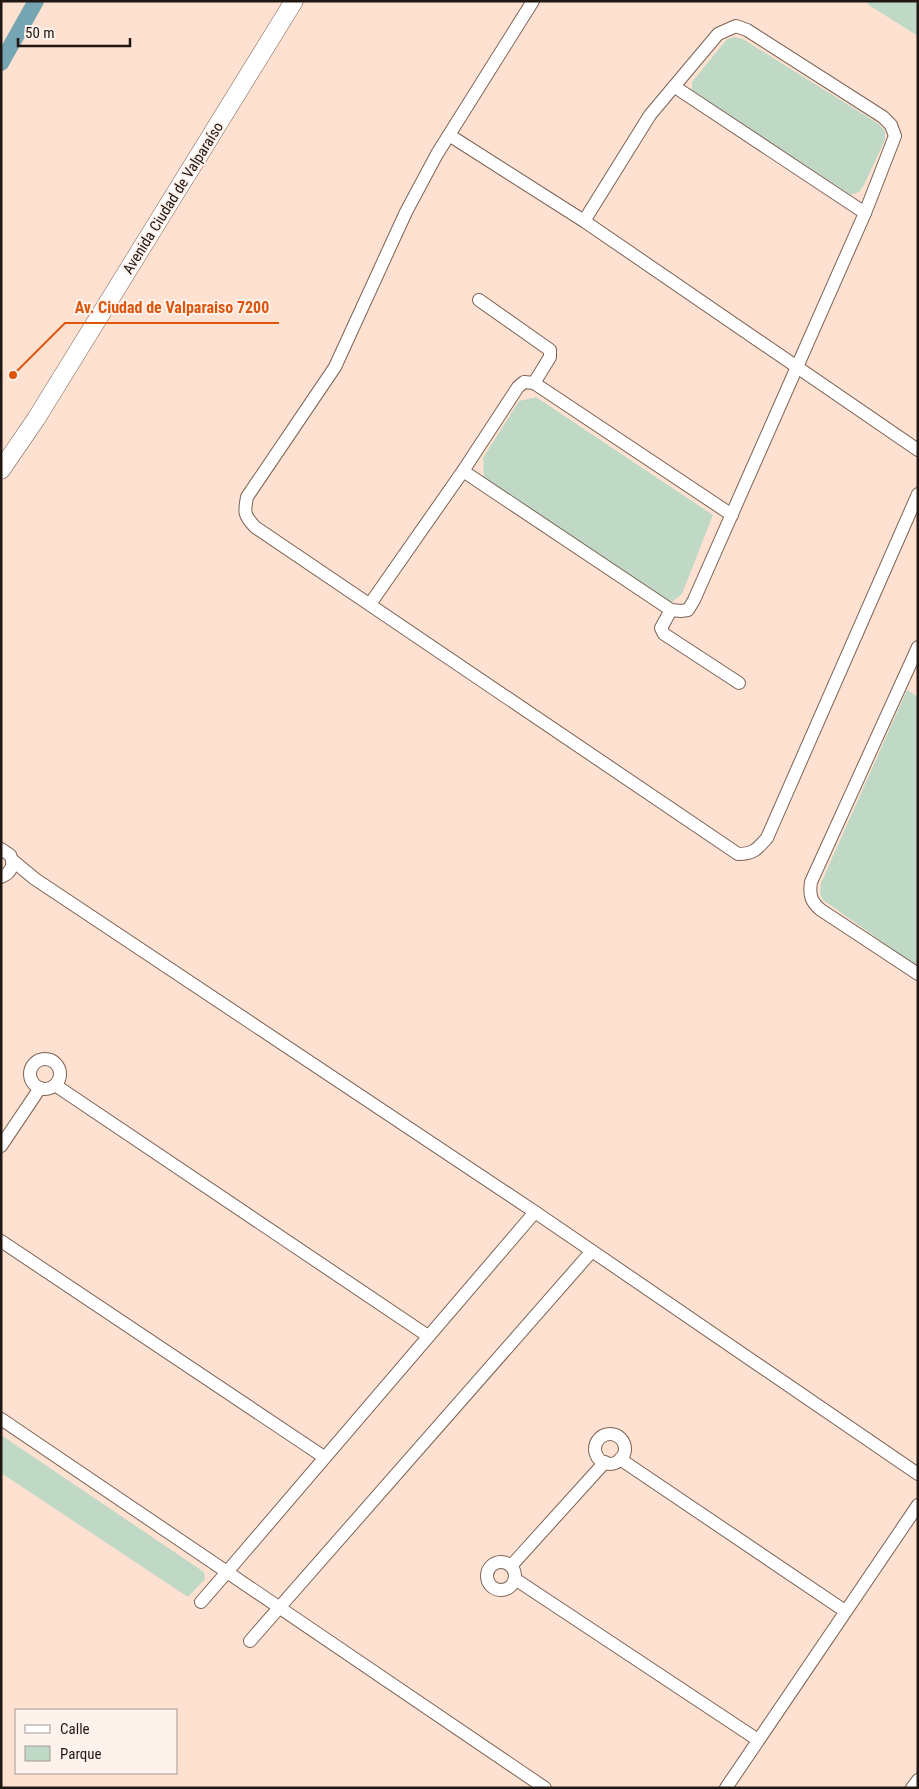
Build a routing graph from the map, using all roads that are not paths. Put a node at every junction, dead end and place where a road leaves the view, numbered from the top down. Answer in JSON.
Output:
{"nodes":[{"id":1,"x":294,"y":1,"type":"edge"},
{"id":2,"x":533,"y":1,"type":"edge"},
{"id":3,"x":675,"y":87,"type":"junction"},
{"id":4,"x":449,"y":135,"type":"junction"},
{"id":5,"x":865,"y":214,"type":"junction"},
{"id":6,"x":584,"y":221,"type":"junction"},
{"id":7,"x":478,"y":300,"type":"dead end"},
{"id":8,"x":797,"y":366,"type":"junction"},
{"id":9,"x":534,"y":383,"type":"junction"},
{"id":10,"x":918,"y":450,"type":"edge"},
{"id":11,"x":1,"y":470,"type":"edge"},
{"id":12,"x":463,"y":471,"type":"junction"},
{"id":13,"x":918,"y":494,"type":"edge"},
{"id":14,"x":732,"y":516,"type":"junction"},
{"id":15,"x":370,"y":604,"type":"junction"},
{"id":16,"x":670,"y":610,"type":"junction"},
{"id":17,"x":918,"y":647,"type":"edge"},
{"id":18,"x":739,"y":683,"type":"dead end"},
{"id":19,"x":1,"y":849,"type":"edge"},
{"id":20,"x":12,"y":860,"type":"junction"},
{"id":21,"x":3,"y":877,"type":"edge"},
{"id":22,"x":36,"y":879,"type":"junction"},
{"id":23,"x":918,"y":974,"type":"edge"},
{"id":24,"x":55,"y":1085,"type":"junction"},
{"id":25,"x":40,"y":1088,"type":"junction"},
{"id":26,"x":1,"y":1146,"type":"edge"},
{"id":27,"x":535,"y":1212,"type":"junction"},
{"id":28,"x":1,"y":1241,"type":"edge"},
{"id":29,"x":592,"y":1251,"type":"junction"},
{"id":30,"x":428,"y":1336,"type":"junction"},
{"id":31,"x":1,"y":1420,"type":"edge"},
{"id":32,"x":324,"y":1457,"type":"junction"},
{"id":33,"x":620,"y":1459,"type":"junction"},
{"id":34,"x":605,"y":1462,"type":"junction"},
{"id":35,"x":918,"y":1474,"type":"edge"},
{"id":36,"x":918,"y":1505,"type":"edge"},
{"id":37,"x":511,"y":1566,"type":"junction"},
{"id":38,"x":227,"y":1572,"type":"junction"},
{"id":39,"x":515,"y":1579,"type":"junction"},
{"id":40,"x":201,"y":1602,"type":"dead end"},
{"id":41,"x":279,"y":1608,"type":"junction"},
{"id":42,"x":845,"y":1612,"type":"junction"},
{"id":43,"x":250,"y":1641,"type":"dead end"},
{"id":44,"x":758,"y":1740,"type":"junction"},
{"id":45,"x":918,"y":1780,"type":"edge"},
{"id":46,"x":545,"y":1788,"type":"edge"},
{"id":47,"x":726,"y":1788,"type":"edge"},
{"id":48,"x":912,"y":1788,"type":"edge"}],
"edges":[{"from":1,"to":11,"type":"main road","name":"Avenida Ciudad de Valparaíso"},
{"from":2,"to":4,"type":"street"},
{"from":3,"to":5,"type":"street"},
{"from":3,"to":5,"type":"street"},
{"from":3,"to":6,"type":"street"},
{"from":4,"to":6,"type":"street"},
{"from":4,"to":15,"type":"street"},
{"from":5,"to":8,"type":"street"},
{"from":6,"to":8,"type":"street"},
{"from":7,"to":9,"type":"street"},
{"from":8,"to":10,"type":"street"},
{"from":8,"to":14,"type":"street"},
{"from":9,"to":12,"type":"street"},
{"from":9,"to":14,"type":"street"},
{"from":12,"to":15,"type":"street"},
{"from":12,"to":16,"type":"street"},
{"from":13,"to":15,"type":"street"},
{"from":14,"to":16,"type":"street"},
{"from":16,"to":18,"type":"street"},
{"from":17,"to":23,"type":"street"},
{"from":19,"to":20,"type":"street"},
{"from":20,"to":21,"type":"street"},
{"from":20,"to":22,"type":"street"},
{"from":21,"to":22,"type":"street"},
{"from":22,"to":27,"type":"street"},
{"from":24,"to":25,"type":"street"},
{"from":24,"to":25,"type":"street"},
{"from":24,"to":30,"type":"street"},
{"from":25,"to":26,"type":"street"},
{"from":27,"to":29,"type":"street"},
{"from":27,"to":30,"type":"street"},
{"from":28,"to":32,"type":"street"},
{"from":29,"to":35,"type":"street"},
{"from":29,"to":41,"type":"street"},
{"from":30,"to":32,"type":"street"},
{"from":31,"to":38,"type":"street"},
{"from":32,"to":38,"type":"street"},
{"from":33,"to":34,"type":"street"},
{"from":33,"to":34,"type":"street"},
{"from":33,"to":42,"type":"street"},
{"from":34,"to":37,"type":"street"},
{"from":36,"to":42,"type":"street"},
{"from":37,"to":39,"type":"street"},
{"from":37,"to":39,"type":"street"},
{"from":38,"to":40,"type":"street"},
{"from":38,"to":41,"type":"street"},
{"from":39,"to":44,"type":"street"},
{"from":41,"to":43,"type":"street"},
{"from":41,"to":46,"type":"street"},
{"from":42,"to":44,"type":"street"},
{"from":44,"to":47,"type":"street"},
{"from":45,"to":48,"type":"street"}]}
